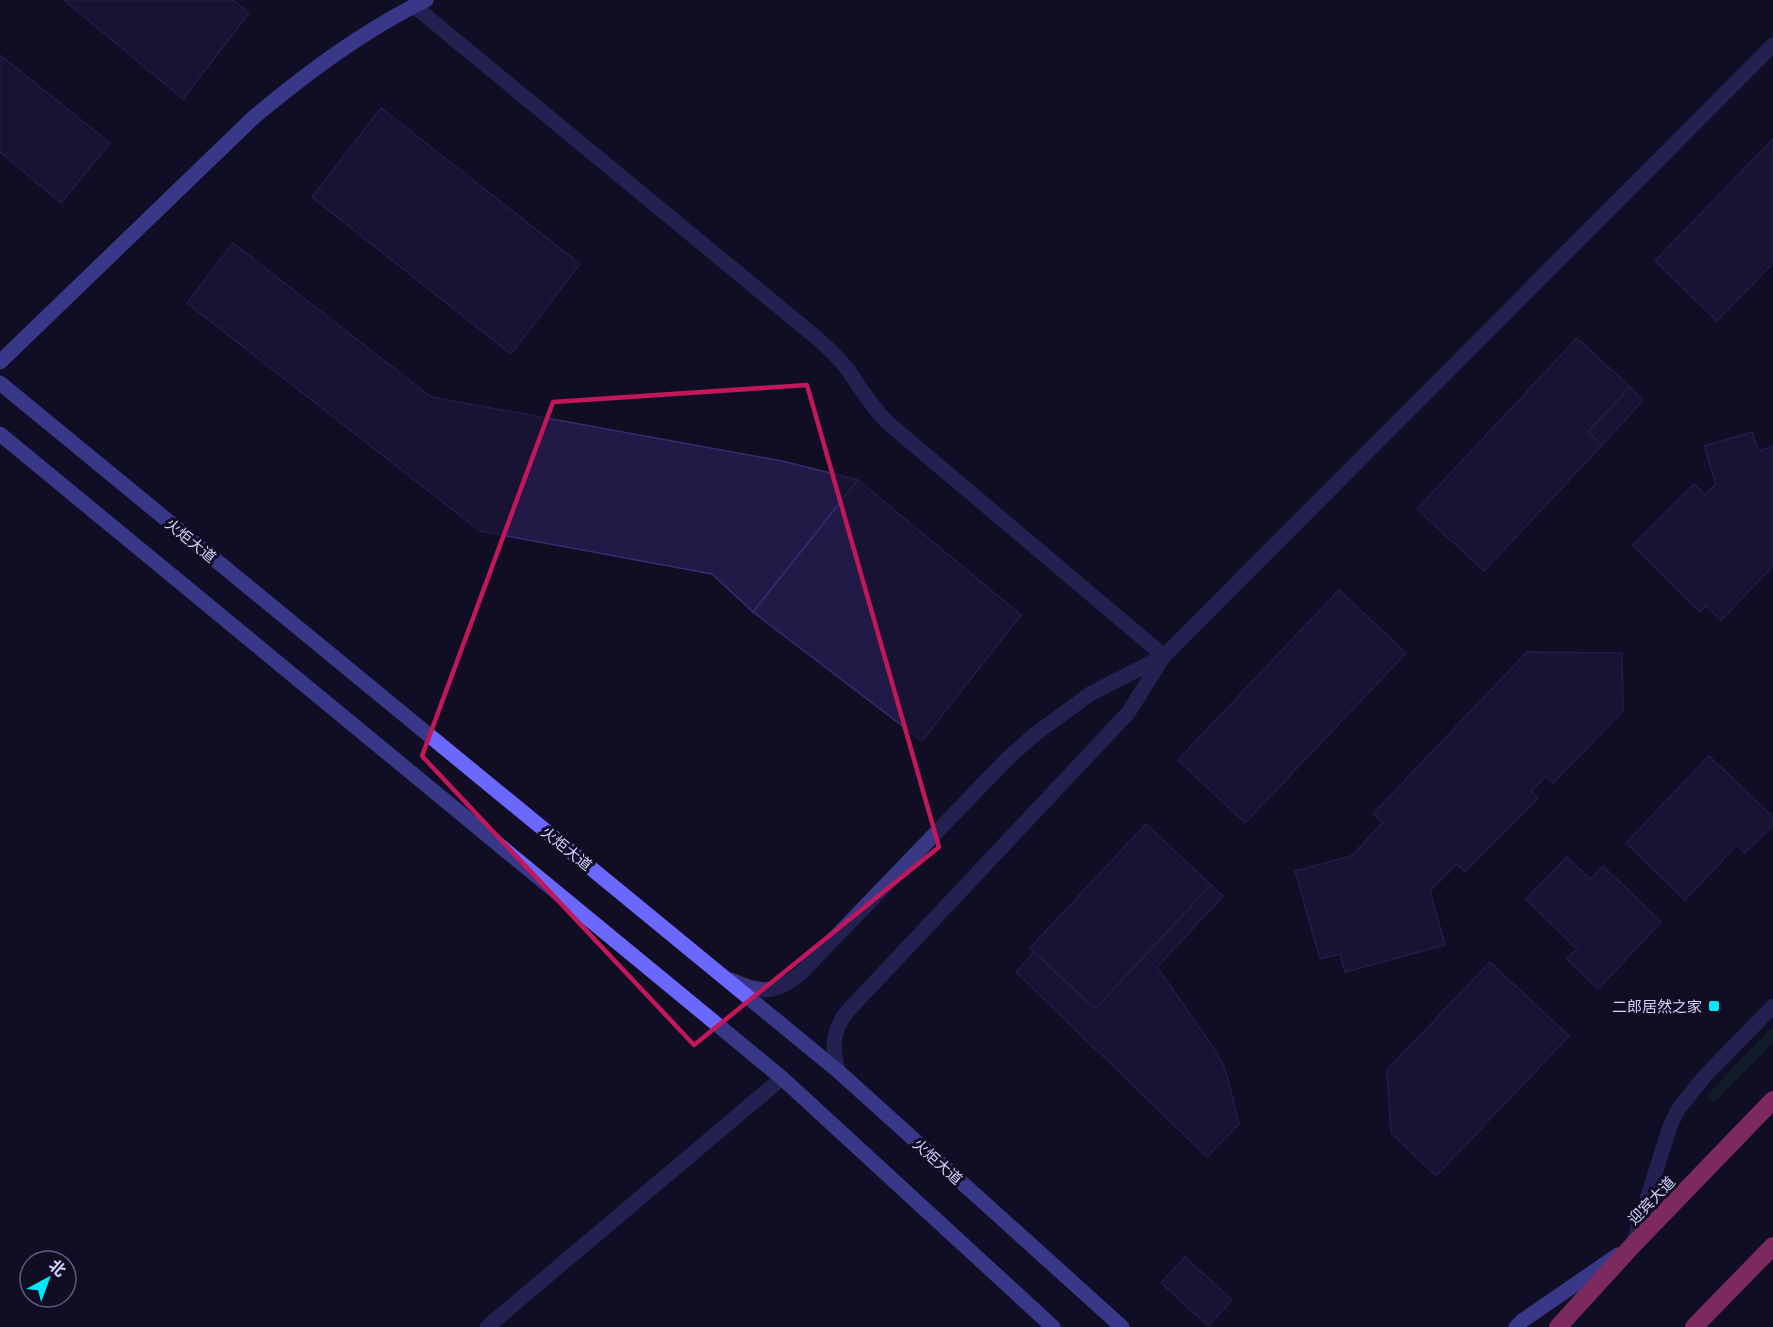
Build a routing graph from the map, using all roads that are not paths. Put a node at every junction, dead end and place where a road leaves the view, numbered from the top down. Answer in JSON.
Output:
{"nodes":[{"id":1,"x":420,"y":3,"type":"edge"},
{"id":2,"x":1773,"y":45,"type":"edge"},
{"id":3,"x":0,"y":362,"type":"edge"},
{"id":4,"x":0,"y":383,"type":"edge"},
{"id":5,"x":0,"y":434,"type":"edge"},
{"id":6,"x":1164,"y":656,"type":"junction"},
{"id":7,"x":722,"y":976,"type":"junction"},
{"id":8,"x":1773,"y":1006,"type":"edge"},
{"id":9,"x":838,"y":1071,"type":"junction"},
{"id":10,"x":782,"y":1078,"type":"junction"},
{"id":11,"x":1773,"y":1100,"type":"edge"},
{"id":12,"x":1633,"y":1245,"type":"junction"},
{"id":13,"x":1773,"y":1246,"type":"edge"},
{"id":14,"x":1582,"y":1302,"type":"junction"},
{"id":15,"x":487,"y":1327,"type":"edge"},
{"id":16,"x":1053,"y":1327,"type":"edge"},
{"id":17,"x":1122,"y":1327,"type":"edge"},
{"id":18,"x":1516,"y":1327,"type":"edge"},
{"id":19,"x":1558,"y":1327,"type":"edge"},
{"id":20,"x":1570,"y":1327,"type":"edge"},
{"id":21,"x":1694,"y":1327,"type":"edge"}],
"edges":[{"from":1,"to":3,"type":"main road"},
{"from":1,"to":6,"type":"street"},
{"from":2,"to":6,"type":"street"},
{"from":4,"to":7,"type":"main road","name":"火炬大道"},
{"from":5,"to":10,"type":"main road"},
{"from":6,"to":7,"type":"street"},
{"from":6,"to":9,"type":"street"},
{"from":7,"to":9,"type":"main road","name":"火炬大道"},
{"from":8,"to":12,"type":"street"},
{"from":9,"to":17,"type":"main road","name":"火炬大道"},
{"from":10,"to":15,"type":"street"},
{"from":10,"to":16,"type":"main road"},
{"from":11,"to":12,"type":"highway","name":"迎宾大道"},
{"from":12,"to":14,"type":"highway","name":"迎宾大道"},
{"from":12,"to":18,"type":"main road"},
{"from":13,"to":21,"type":"highway"},
{"from":14,"to":19,"type":"highway","name":"迎宾大道"},
{"from":14,"to":20,"type":"highway"}]}
